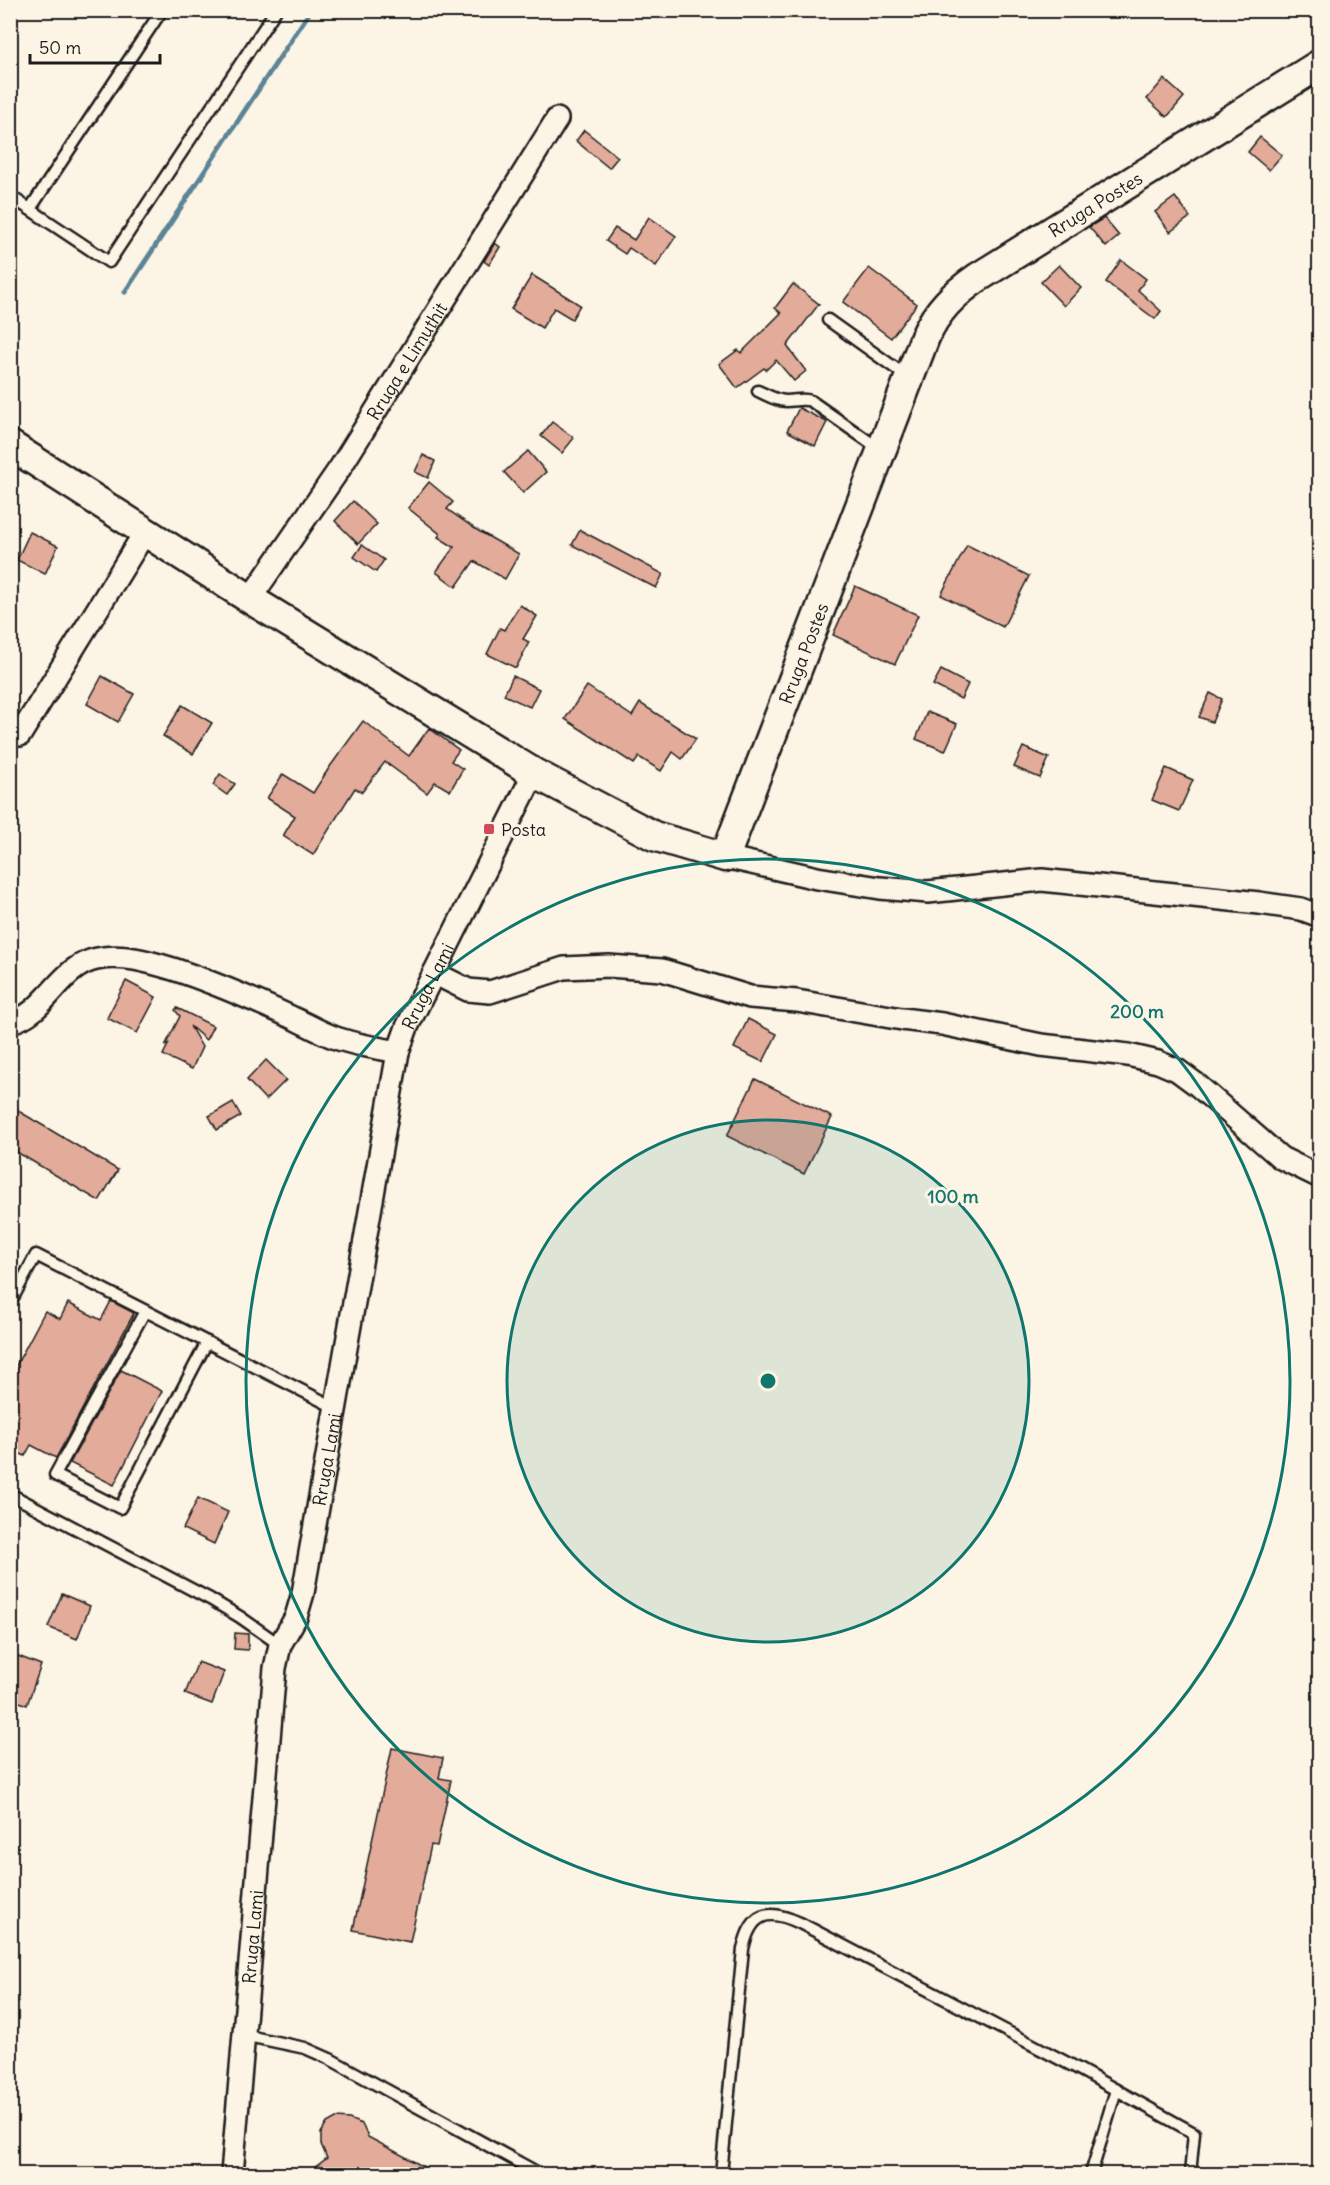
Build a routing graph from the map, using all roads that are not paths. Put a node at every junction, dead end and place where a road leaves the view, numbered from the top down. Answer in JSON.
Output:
{"nodes":[{"id":1,"x":162,"y":10,"type":"edge"},
{"id":2,"x":276,"y":10,"type":"edge"},
{"id":3,"x":1319,"y":66,"type":"edge"},
{"id":4,"x":556,"y":119,"type":"dead end"},
{"id":5,"x":10,"y":196,"type":"edge"},
{"id":6,"x":30,"y":209,"type":"junction"},
{"id":7,"x":828,"y":320,"type":"dead end"},
{"id":8,"x":909,"y":378,"type":"junction"},
{"id":9,"x":758,"y":391,"type":"dead end"},
{"id":10,"x":10,"y":445,"type":"edge"},
{"id":11,"x":881,"y":450,"type":"junction"},
{"id":12,"x":145,"y":532,"type":"junction"},
{"id":13,"x":250,"y":599,"type":"junction"},
{"id":14,"x":20,"y":735,"type":"dead end"},
{"id":15,"x":534,"y":773,"type":"junction"},
{"id":16,"x":725,"y":857,"type":"junction"},
{"id":17,"x":1320,"y":916,"type":"edge"},
{"id":18,"x":434,"y":973,"type":"junction"},
{"id":19,"x":10,"y":1022,"type":"edge"},
{"id":20,"x":399,"y":1052,"type":"junction"},
{"id":21,"x":1320,"y":1177,"type":"edge"},
{"id":22,"x":10,"y":1303,"type":"edge"},
{"id":23,"x":145,"y":1311,"type":"junction"},
{"id":24,"x":207,"y":1342,"type":"junction"},
{"id":25,"x":336,"y":1408,"type":"junction"},
{"id":26,"x":10,"y":1494,"type":"edge"},
{"id":27,"x":287,"y":1632,"type":"junction"},
{"id":28,"x":243,"y":2035,"type":"junction"},
{"id":29,"x":1116,"y":2090,"type":"junction"},
{"id":30,"x":232,"y":2175,"type":"edge"},
{"id":31,"x":540,"y":2175,"type":"edge"},
{"id":32,"x":721,"y":2175,"type":"edge"},
{"id":33,"x":1091,"y":2175,"type":"edge"},
{"id":34,"x":1190,"y":2175,"type":"edge"}],
"edges":[{"from":1,"to":6,"type":"lane"},
{"from":2,"to":6,"type":"lane"},
{"from":3,"to":8,"type":"street","name":"Rruga Postes"},
{"from":4,"to":13,"type":"street","name":"Rruga e Limuthit"},
{"from":5,"to":6,"type":"lane"},
{"from":7,"to":8,"type":"lane"},
{"from":8,"to":11,"type":"street","name":"Rruga Postes"},
{"from":9,"to":11,"type":"lane"},
{"from":10,"to":12,"type":"street"},
{"from":11,"to":16,"type":"street","name":"Rruga Postes"},
{"from":12,"to":13,"type":"street"},
{"from":12,"to":14,"type":"street"},
{"from":13,"to":15,"type":"street"},
{"from":15,"to":16,"type":"street"},
{"from":15,"to":18,"type":"street","name":"Rruga Lami"},
{"from":16,"to":17,"type":"street"},
{"from":18,"to":20,"type":"street","name":"Rruga Lami"},
{"from":18,"to":21,"type":"street"},
{"from":19,"to":20,"type":"street"},
{"from":20,"to":25,"type":"street","name":"Rruga Lami"},
{"from":22,"to":23,"type":"lane"},
{"from":23,"to":24,"type":"lane"},
{"from":23,"to":24,"type":"lane"},
{"from":24,"to":25,"type":"lane"},
{"from":25,"to":27,"type":"street","name":"Rruga Lami"},
{"from":26,"to":27,"type":"lane"},
{"from":27,"to":28,"type":"street","name":"Rruga Lami"},
{"from":28,"to":30,"type":"street","name":"Rruga Lami"},
{"from":28,"to":31,"type":"lane"},
{"from":29,"to":32,"type":"lane"},
{"from":29,"to":33,"type":"lane"},
{"from":29,"to":34,"type":"lane"}]}
